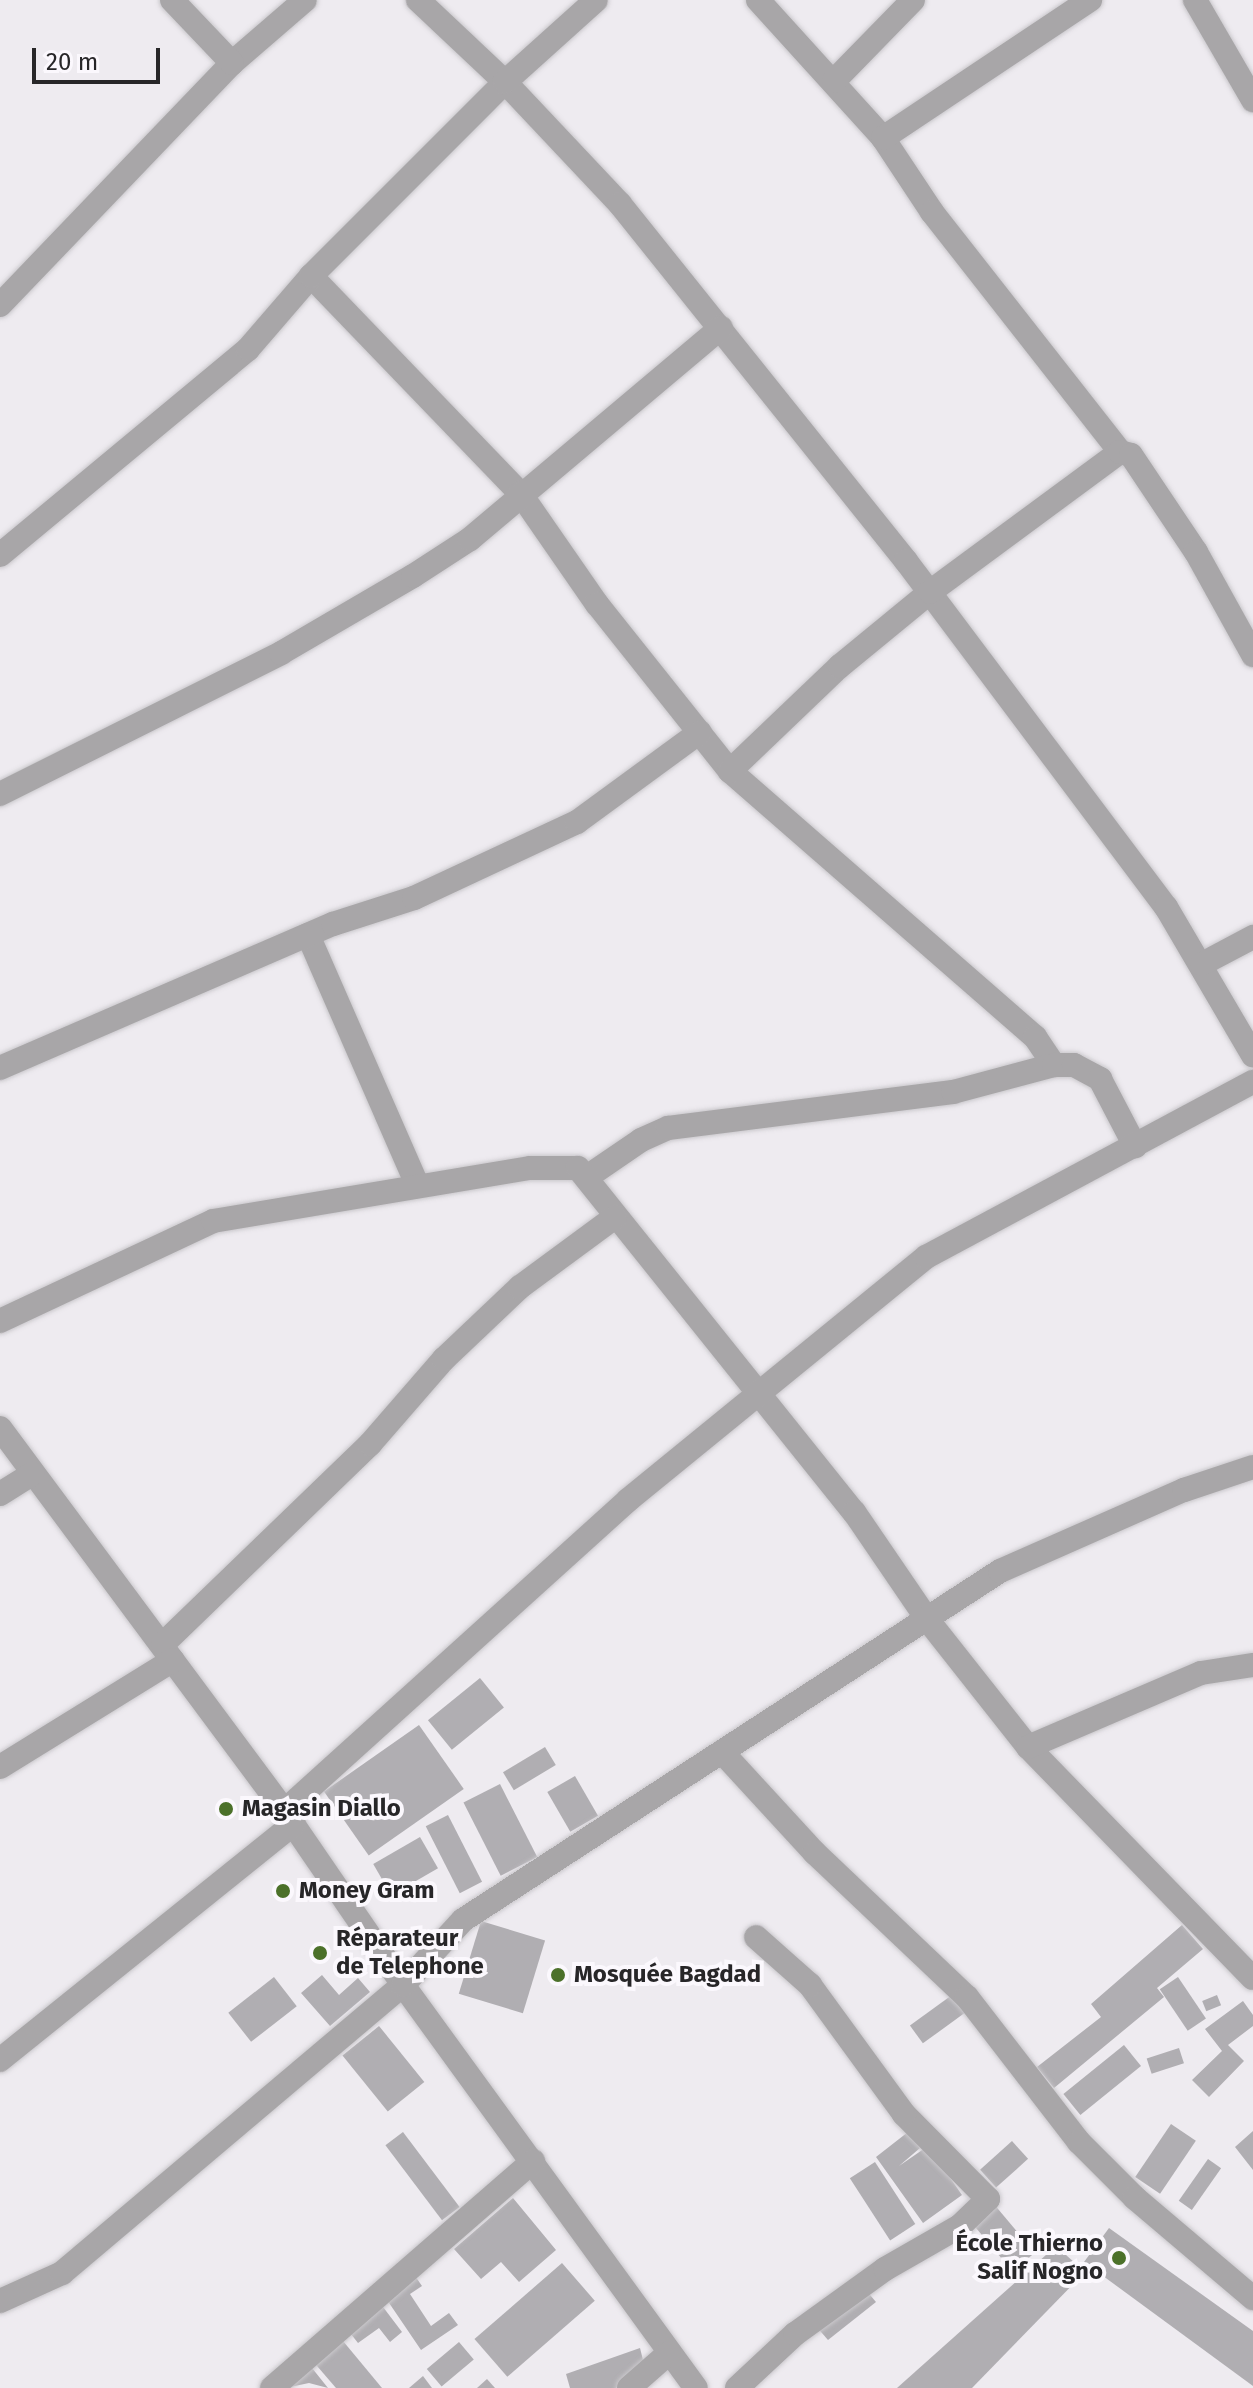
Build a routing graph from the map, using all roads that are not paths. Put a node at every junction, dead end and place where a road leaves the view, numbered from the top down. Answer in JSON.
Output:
{"nodes":[{"id":1,"x":172,"y":0,"type":"edge"},
{"id":2,"x":305,"y":0,"type":"edge"},
{"id":3,"x":418,"y":0,"type":"edge"},
{"id":4,"x":596,"y":0,"type":"edge"},
{"id":5,"x":758,"y":0,"type":"edge"},
{"id":6,"x":913,"y":0,"type":"edge"},
{"id":7,"x":1090,"y":0,"type":"edge"},
{"id":8,"x":1195,"y":0,"type":"edge"},
{"id":9,"x":232,"y":63,"type":"junction"},
{"id":10,"x":834,"y":81,"type":"junction"},
{"id":11,"x":505,"y":82,"type":"junction"},
{"id":12,"x":1253,"y":100,"type":"edge"},
{"id":13,"x":883,"y":138,"type":"junction"},
{"id":14,"x":311,"y":276,"type":"junction"},
{"id":15,"x":0,"y":305,"type":"edge"},
{"id":16,"x":721,"y":328,"type":"junction"},
{"id":17,"x":1120,"y":452,"type":"junction"},
{"id":18,"x":520,"y":493,"type":"junction"},
{"id":19,"x":0,"y":555,"type":"edge"},
{"id":20,"x":930,"y":592,"type":"junction"},
{"id":21,"x":1253,"y":655,"type":"edge"},
{"id":22,"x":700,"y":732,"type":"junction"},
{"id":23,"x":730,"y":771,"type":"junction"},
{"id":24,"x":0,"y":794,"type":"edge"},
{"id":25,"x":308,"y":935,"type":"junction"},
{"id":26,"x":1253,"y":937,"type":"edge"},
{"id":27,"x":1202,"y":964,"type":"junction"},
{"id":28,"x":1253,"y":1055,"type":"edge"},
{"id":29,"x":1054,"y":1065,"type":"junction"},
{"id":30,"x":0,"y":1068,"type":"edge"},
{"id":31,"x":1253,"y":1082,"type":"edge"},
{"id":32,"x":1135,"y":1146,"type":"junction"},
{"id":33,"x":587,"y":1177,"type":"junction"},
{"id":34,"x":417,"y":1185,"type":"junction"},
{"id":35,"x":615,"y":1217,"type":"junction"},
{"id":36,"x":0,"y":1321,"type":"edge"},
{"id":37,"x":760,"y":1396,"type":"junction"},
{"id":38,"x":0,"y":1428,"type":"edge"},
{"id":39,"x":1253,"y":1467,"type":"edge"},
{"id":40,"x":32,"y":1474,"type":"junction"},
{"id":41,"x":0,"y":1494,"type":"edge"},
{"id":42,"x":927,"y":1619,"type":"junction"},
{"id":43,"x":168,"y":1652,"type":"junction"},
{"id":44,"x":1253,"y":1665,"type":"edge"},
{"id":45,"x":1028,"y":1747,"type":"junction"},
{"id":46,"x":722,"y":1752,"type":"junction"},
{"id":47,"x":0,"y":1767,"type":"edge"},
{"id":48,"x":289,"y":1818,"type":"junction"},
{"id":49,"x":756,"y":1937,"type":"dead end"},
{"id":50,"x":1244,"y":1957,"type":"edge"},
{"id":51,"x":1253,"y":1978,"type":"edge"},
{"id":52,"x":403,"y":1985,"type":"junction"},
{"id":53,"x":0,"y":2060,"type":"edge"},
{"id":54,"x":533,"y":2161,"type":"junction"},
{"id":55,"x":1253,"y":2298,"type":"edge"},
{"id":56,"x":0,"y":2301,"type":"edge"},
{"id":57,"x":669,"y":2353,"type":"junction"},
{"id":58,"x":272,"y":2388,"type":"edge"},
{"id":59,"x":629,"y":2388,"type":"edge"},
{"id":60,"x":696,"y":2388,"type":"edge"},
{"id":61,"x":737,"y":2388,"type":"edge"}],
"edges":[{"from":1,"to":9,"type":"street"},
{"from":2,"to":9,"type":"street"},
{"from":3,"to":11,"type":"street"},
{"from":4,"to":11,"type":"street"},
{"from":5,"to":10,"type":"street"},
{"from":6,"to":10,"type":"street"},
{"from":7,"to":13,"type":"street"},
{"from":8,"to":12,"type":"street"},
{"from":9,"to":15,"type":"street"},
{"from":10,"to":13,"type":"street"},
{"from":11,"to":14,"type":"street"},
{"from":11,"to":16,"type":"street"},
{"from":13,"to":17,"type":"street"},
{"from":14,"to":18,"type":"street"},
{"from":14,"to":19,"type":"street"},
{"from":16,"to":18,"type":"street"},
{"from":16,"to":20,"type":"street"},
{"from":17,"to":20,"type":"street"},
{"from":17,"to":21,"type":"street"},
{"from":18,"to":22,"type":"street"},
{"from":18,"to":24,"type":"street"},
{"from":20,"to":23,"type":"street"},
{"from":20,"to":27,"type":"street"},
{"from":22,"to":23,"type":"street"},
{"from":22,"to":25,"type":"street"},
{"from":23,"to":29,"type":"street"},
{"from":25,"to":30,"type":"street"},
{"from":25,"to":34,"type":"street"},
{"from":26,"to":27,"type":"street"},
{"from":27,"to":28,"type":"street"},
{"from":29,"to":32,"type":"street"},
{"from":29,"to":33,"type":"street"},
{"from":31,"to":32,"type":"street"},
{"from":32,"to":37,"type":"street"},
{"from":33,"to":34,"type":"street"},
{"from":33,"to":35,"type":"street"},
{"from":34,"to":36,"type":"street"},
{"from":35,"to":37,"type":"street"},
{"from":35,"to":43,"type":"street"},
{"from":37,"to":42,"type":"street"},
{"from":37,"to":48,"type":"street"},
{"from":38,"to":40,"type":"street"},
{"from":39,"to":42,"type":"street"},
{"from":40,"to":41,"type":"street"},
{"from":40,"to":43,"type":"street"},
{"from":42,"to":45,"type":"street"},
{"from":42,"to":46,"type":"street"},
{"from":43,"to":47,"type":"street"},
{"from":43,"to":48,"type":"street"},
{"from":44,"to":45,"type":"street"},
{"from":45,"to":50,"type":"street"},
{"from":46,"to":52,"type":"street"},
{"from":46,"to":55,"type":"street"},
{"from":48,"to":52,"type":"street"},
{"from":48,"to":53,"type":"street"},
{"from":49,"to":61,"type":"street"},
{"from":50,"to":51,"type":"street"},
{"from":52,"to":54,"type":"street"},
{"from":52,"to":56,"type":"street"},
{"from":54,"to":57,"type":"street"},
{"from":54,"to":58,"type":"street"},
{"from":57,"to":59,"type":"street"},
{"from":57,"to":60,"type":"street"}]}
